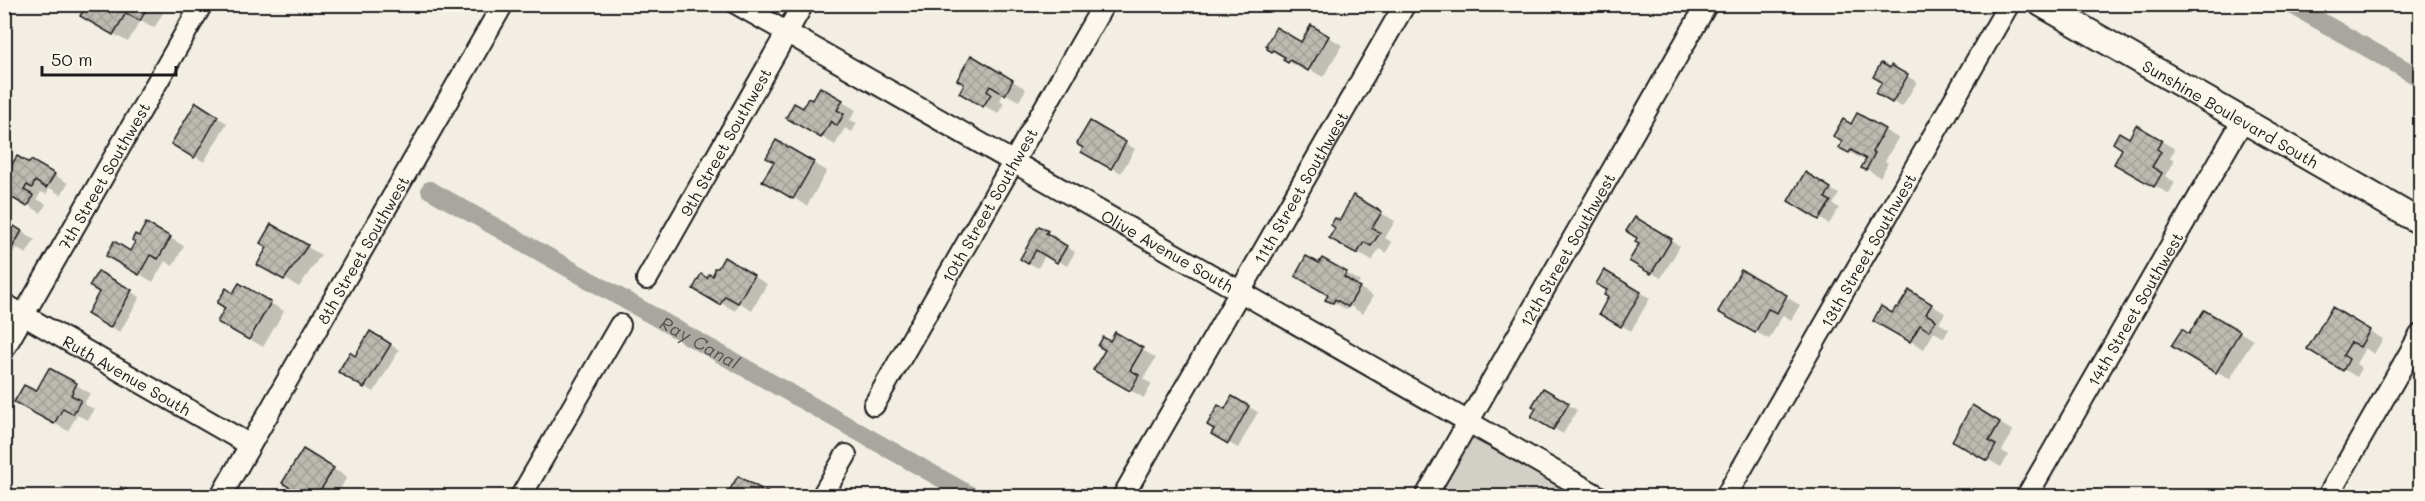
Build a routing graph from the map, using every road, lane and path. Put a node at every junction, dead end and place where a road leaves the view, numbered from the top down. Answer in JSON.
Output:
{"nodes":[{"id":1,"x":202,"y":4,"type":"edge"},
{"id":2,"x":503,"y":4,"type":"edge"},
{"id":3,"x":737,"y":4,"type":"edge"},
{"id":4,"x":803,"y":4,"type":"edge"},
{"id":5,"x":1104,"y":4,"type":"edge"},
{"id":6,"x":1405,"y":4,"type":"edge"},
{"id":7,"x":1707,"y":4,"type":"edge"},
{"id":8,"x":2008,"y":4,"type":"edge"},
{"id":9,"x":2042,"y":4,"type":"edge"},
{"id":10,"x":787,"y":33,"type":"junction"},
{"id":11,"x":2243,"y":120,"type":"junction"},
{"id":12,"x":1014,"y":162,"type":"junction"},
{"id":13,"x":2421,"y":222,"type":"edge"},
{"id":14,"x":647,"y":279,"type":"dead end"},
{"id":15,"x":1240,"y":292,"type":"junction"},
{"id":16,"x":4,"y":304,"type":"edge"},
{"id":17,"x":24,"y":315,"type":"junction"},
{"id":18,"x":620,"y":325,"type":"dead end"},
{"id":19,"x":2421,"y":335,"type":"edge"},
{"id":20,"x":4,"y":349,"type":"edge"},
{"id":21,"x":874,"y":405,"type":"dead end"},
{"id":22,"x":1468,"y":422,"type":"junction"},
{"id":23,"x":250,"y":445,"type":"junction"},
{"id":24,"x":846,"y":455,"type":"dead end"},
{"id":25,"x":221,"y":496,"type":"edge"},
{"id":26,"x":521,"y":496,"type":"edge"},
{"id":27,"x":822,"y":496,"type":"edge"},
{"id":28,"x":1123,"y":496,"type":"edge"},
{"id":29,"x":1426,"y":496,"type":"edge"},
{"id":30,"x":1598,"y":496,"type":"edge"},
{"id":31,"x":1726,"y":496,"type":"edge"},
{"id":32,"x":2027,"y":496,"type":"edge"},
{"id":33,"x":2328,"y":496,"type":"edge"}],
"edges":[{"from":1,"to":17,"type":"street","name":"7th Street Southwest"},
{"from":2,"to":23,"type":"street","name":"8th Street Southwest"},
{"from":3,"to":10,"type":"street","name":"Olive Avenue South"},
{"from":4,"to":10,"type":"street","name":"9th Street Southwest"},
{"from":5,"to":12,"type":"street","name":"10th Street Southwest"},
{"from":6,"to":15,"type":"street","name":"11th Street Southwest"},
{"from":7,"to":22,"type":"street","name":"12th Street Southwest"},
{"from":8,"to":31,"type":"street","name":"13th Street Southwest"},
{"from":9,"to":11,"type":"street","name":"Sunshine Boulevard South"},
{"from":10,"to":12,"type":"street","name":"Olive Avenue South"},
{"from":10,"to":14,"type":"street","name":"9th Street Southwest"},
{"from":11,"to":13,"type":"street","name":"Sunshine Boulevard South"},
{"from":11,"to":32,"type":"street","name":"14th Street Southwest"},
{"from":12,"to":15,"type":"street","name":"Olive Avenue South"},
{"from":12,"to":21,"type":"street","name":"10th Street Southwest"},
{"from":15,"to":22,"type":"street","name":"Olive Avenue South"},
{"from":15,"to":28,"type":"street","name":"11th Street Southwest"},
{"from":16,"to":17,"type":"street","name":"Ruth Avenue South"},
{"from":17,"to":20,"type":"street","name":"7th Street Southwest"},
{"from":17,"to":23,"type":"street","name":"Ruth Avenue South"},
{"from":18,"to":26,"type":"street"},
{"from":19,"to":33,"type":"street"},
{"from":22,"to":29,"type":"street","name":"12th Street Southwest"},
{"from":22,"to":30,"type":"street","name":"Olive Avenue South"},
{"from":23,"to":25,"type":"street","name":"8th Street Southwest"},
{"from":24,"to":27,"type":"street"}]}
